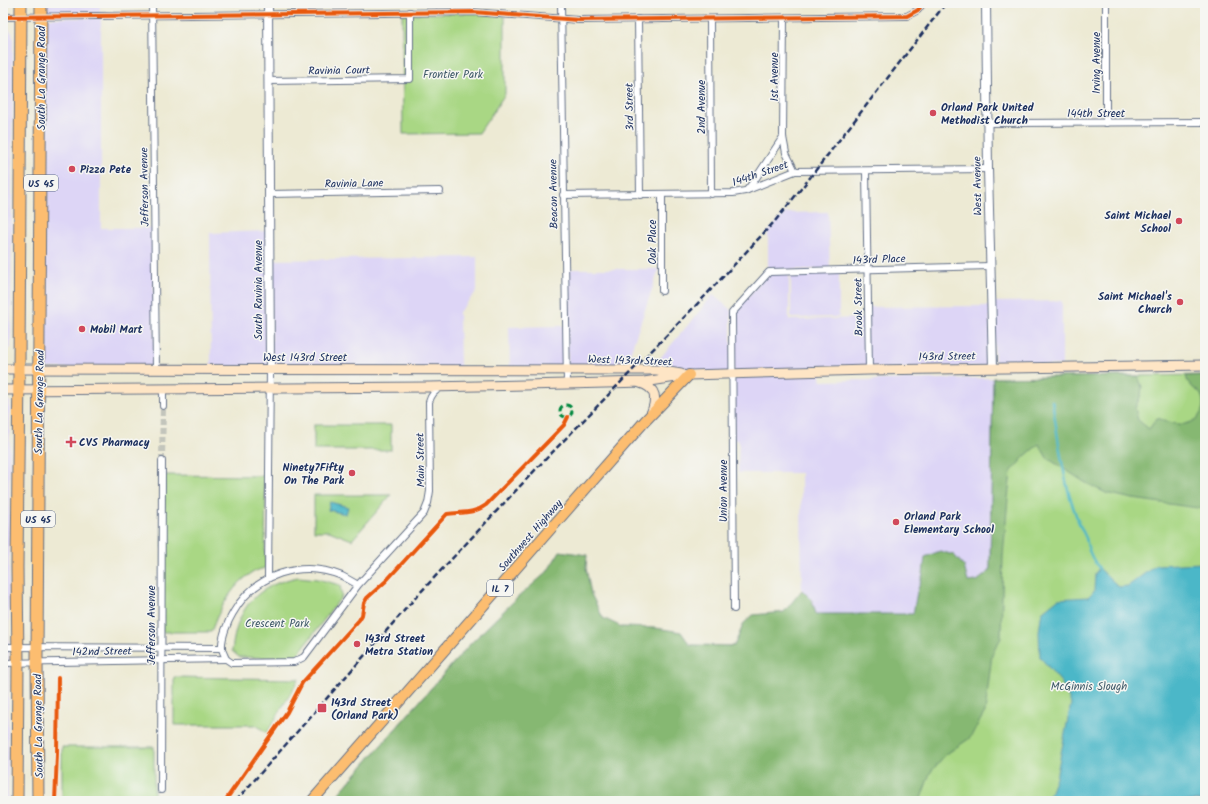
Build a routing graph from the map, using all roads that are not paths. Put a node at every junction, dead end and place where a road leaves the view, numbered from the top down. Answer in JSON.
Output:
{"nodes":[{"id":1,"x":20,"y":3,"type":"edge"},
{"id":2,"x":41,"y":3,"type":"edge"},
{"id":3,"x":152,"y":3,"type":"edge"},
{"id":4,"x":268,"y":3,"type":"edge"},
{"id":5,"x":561,"y":3,"type":"edge"},
{"id":6,"x":923,"y":3,"type":"edge"},
{"id":7,"x":986,"y":3,"type":"edge"},
{"id":8,"x":1106,"y":3,"type":"edge"},
{"id":9,"x":410,"y":12,"type":"junction"},
{"id":10,"x":268,"y":14,"type":"junction"},
{"id":11,"x":152,"y":16,"type":"junction"},
{"id":12,"x":3,"y":17,"type":"edge"},
{"id":13,"x":20,"y":17,"type":"junction"},
{"id":14,"x":41,"y":17,"type":"junction"},
{"id":15,"x":784,"y":18,"type":"junction"},
{"id":16,"x":561,"y":19,"type":"junction"},
{"id":17,"x":638,"y":19,"type":"junction"},
{"id":18,"x":710,"y":20,"type":"junction"},
{"id":19,"x":268,"y":81,"type":"junction"},
{"id":20,"x":1205,"y":122,"type":"edge"},
{"id":21,"x":987,"y":123,"type":"junction"},
{"id":22,"x":1106,"y":123,"type":"junction"},
{"id":23,"x":783,"y":137,"type":"junction"},
{"id":24,"x":988,"y":169,"type":"junction"},
{"id":25,"x":796,"y":171,"type":"junction"},
{"id":26,"x":866,"y":171,"type":"junction"},
{"id":27,"x":440,"y":191,"type":"dead end"},
{"id":28,"x":746,"y":191,"type":"junction"},
{"id":29,"x":269,"y":194,"type":"junction"},
{"id":30,"x":662,"y":194,"type":"junction"},
{"id":31,"x":711,"y":194,"type":"junction"},
{"id":32,"x":563,"y":195,"type":"junction"},
{"id":33,"x":640,"y":195,"type":"junction"},
{"id":34,"x":990,"y":266,"type":"junction"},
{"id":35,"x":867,"y":270,"type":"junction"},
{"id":36,"x":769,"y":272,"type":"joint"},
{"id":37,"x":662,"y":291,"type":"dead end"},
{"id":38,"x":1205,"y":365,"type":"edge"},
{"id":39,"x":993,"y":368,"type":"junction"},
{"id":40,"x":3,"y":369,"type":"edge"},
{"id":41,"x":270,"y":369,"type":"junction"},
{"id":42,"x":19,"y":370,"type":"junction"},
{"id":43,"x":39,"y":370,"type":"junction"},
{"id":44,"x":156,"y":370,"type":"junction"},
{"id":45,"x":567,"y":370,"type":"junction"},
{"id":46,"x":869,"y":370,"type":"junction"},
{"id":47,"x":733,"y":374,"type":"junction"},
{"id":48,"x":689,"y":375,"type":"junction"},
{"id":49,"x":632,"y":382,"type":"junction"},
{"id":50,"x":567,"y":384,"type":"junction"},
{"id":51,"x":412,"y":387,"type":"junction"},
{"id":52,"x":443,"y":387,"type":"junction"},
{"id":53,"x":163,"y":388,"type":"junction"},
{"id":54,"x":269,"y":388,"type":"junction"},
{"id":55,"x":3,"y":390,"type":"edge"},
{"id":56,"x":19,"y":390,"type":"junction"},
{"id":57,"x":38,"y":390,"type":"junction"},
{"id":58,"x":429,"y":405,"type":"junction"},
{"id":59,"x":163,"y":406,"type":"tunnel mouth"},
{"id":60,"x":651,"y":415,"type":"junction"},
{"id":61,"x":162,"y":461,"type":"tunnel mouth"},
{"id":62,"x":268,"y":577,"type":"junction"},
{"id":63,"x":358,"y":585,"type":"junction"},
{"id":64,"x":734,"y":609,"type":"dead end"},
{"id":65,"x":3,"y":647,"type":"edge"},
{"id":66,"x":37,"y":647,"type":"junction"},
{"id":67,"x":18,"y":648,"type":"junction"},
{"id":68,"x":161,"y":648,"type":"junction"},
{"id":69,"x":222,"y":648,"type":"junction"},
{"id":70,"x":226,"y":659,"type":"junction"},
{"id":71,"x":161,"y":660,"type":"junction"},
{"id":72,"x":3,"y":663,"type":"edge"},
{"id":73,"x":18,"y":663,"type":"junction"},
{"id":74,"x":37,"y":663,"type":"junction"},
{"id":75,"x":161,"y":790,"type":"dead end"},
{"id":76,"x":17,"y":801,"type":"edge"},
{"id":77,"x":38,"y":801,"type":"edge"},
{"id":78,"x":312,"y":801,"type":"edge"}],
"edges":[{"from":1,"to":13,"type":"highway","name":"South La Grange Road","number":"US 45"},
{"from":2,"to":14,"type":"highway","name":"South La Grange Road","number":"US 45"},
{"from":3,"to":11,"type":"street","name":"Jefferson Avenue"},
{"from":4,"to":10,"type":"street","name":"South Ravinia Avenue"},
{"from":5,"to":16,"type":"street","name":"Beacon Avenue"},
{"from":6,"to":15,"type":"street"},
{"from":7,"to":21,"type":"street","name":"West Avenue"},
{"from":8,"to":22,"type":"street","name":"Irving Avenue"},
{"from":9,"to":10,"type":"street"},
{"from":9,"to":16,"type":"street"},
{"from":9,"to":19,"type":"street","name":"Ravinia Court"},
{"from":10,"to":11,"type":"street"},
{"from":10,"to":19,"type":"street","name":"South Ravinia Avenue"},
{"from":11,"to":14,"type":"street"},
{"from":11,"to":44,"type":"street","name":"Jefferson Avenue"},
{"from":12,"to":13,"type":"street"},
{"from":13,"to":14,"type":"street"},
{"from":13,"to":42,"type":"highway","name":"South La Grange Road","number":"US 45"},
{"from":14,"to":43,"type":"highway","name":"South La Grange Road","number":"US 45"},
{"from":15,"to":18,"type":"street"},
{"from":15,"to":23,"type":"street","name":"1st Avenue"},
{"from":16,"to":17,"type":"street"},
{"from":16,"to":32,"type":"street","name":"Beacon Avenue"},
{"from":17,"to":18,"type":"street"},
{"from":17,"to":33,"type":"street","name":"3rd Street"},
{"from":18,"to":31,"type":"street","name":"2nd Avenue"},
{"from":19,"to":29,"type":"street","name":"South Ravinia Avenue"},
{"from":20,"to":22,"type":"street","name":"144th Street"},
{"from":21,"to":22,"type":"street","name":"144th Street"},
{"from":21,"to":24,"type":"street","name":"West Avenue"},
{"from":23,"to":25,"type":"street","name":"1st Avenue"},
{"from":23,"to":28,"type":"street"},
{"from":24,"to":26,"type":"street","name":"144th Street"},
{"from":24,"to":34,"type":"street","name":"West Avenue"},
{"from":25,"to":26,"type":"street","name":"144th Street"},
{"from":25,"to":28,"type":"street","name":"144th Street"},
{"from":26,"to":35,"type":"street","name":"Brook Street"},
{"from":27,"to":29,"type":"street","name":"Ravinia Lane"},
{"from":28,"to":31,"type":"street","name":"144th Street"},
{"from":29,"to":41,"type":"street","name":"South Ravinia Avenue"},
{"from":30,"to":31,"type":"street","name":"144th Street"},
{"from":30,"to":33,"type":"street","name":"144th Street"},
{"from":30,"to":37,"type":"street","name":"Oak Place"},
{"from":32,"to":33,"type":"street","name":"144th Street"},
{"from":32,"to":45,"type":"street","name":"Beacon Avenue"},
{"from":34,"to":35,"type":"street","name":"143rd Place"},
{"from":34,"to":39,"type":"street","name":"West Avenue"},
{"from":35,"to":36,"type":"street","name":"143rd Place"},
{"from":35,"to":46,"type":"street","name":"Brook Street"},
{"from":36,"to":47,"type":"street","name":"Union Avenue"},
{"from":38,"to":39,"type":"main road","name":"143rd Street"},
{"from":39,"to":46,"type":"main road","name":"143rd Street"},
{"from":40,"to":42,"type":"main road","name":"West 143rd Street"},
{"from":41,"to":44,"type":"main road","name":"West 143rd Street"},
{"from":41,"to":45,"type":"main road","name":"West 143rd Street"},
{"from":41,"to":54,"type":"street","name":"South Ravinia Avenue"},
{"from":42,"to":43,"type":"main road","name":"West 143rd Street"},
{"from":42,"to":56,"type":"highway","name":"South La Grange Road","number":"US 45"},
{"from":43,"to":44,"type":"main road","name":"West 143rd Street"},
{"from":43,"to":57,"type":"highway","name":"South La Grange Road","number":"US 45"},
{"from":45,"to":48,"type":"main road","name":"West 143rd Street"},
{"from":45,"to":50,"type":"street","name":"Beacon Avenue"},
{"from":46,"to":47,"type":"main road","name":"143rd Street"},
{"from":47,"to":48,"type":"main road","name":"143rd Street"},
{"from":47,"to":64,"type":"street","name":"Union Avenue"},
{"from":48,"to":49,"type":"main road","name":"West 143rd Street"},
{"from":48,"to":60,"type":"main road","name":"Southwest Highway","number":"IL 7"},
{"from":49,"to":50,"type":"main road","name":"West 143rd Street"},
{"from":49,"to":60,"type":"main road"},
{"from":50,"to":52,"type":"main road","name":"West 143rd Street"},
{"from":51,"to":52,"type":"main road","name":"West 143rd Street"},
{"from":51,"to":54,"type":"main road","name":"West 143rd Street"},
{"from":51,"to":58,"type":"street"},
{"from":52,"to":58,"type":"street"},
{"from":53,"to":54,"type":"main road","name":"West 143rd Street"},
{"from":53,"to":57,"type":"main road","name":"West 143rd Street"},
{"from":53,"to":59,"type":"street"},
{"from":54,"to":62,"type":"street","name":"South Ravinia Avenue"},
{"from":55,"to":56,"type":"main road","name":"West 143rd Street"},
{"from":56,"to":57,"type":"main road","name":"West 143rd Street"},
{"from":56,"to":67,"type":"highway","name":"South La Grange Road","number":"US 45"},
{"from":57,"to":66,"type":"highway","name":"South La Grange Road","number":"US 45"},
{"from":58,"to":63,"type":"street","name":"Main Street"},
{"from":60,"to":78,"type":"main road","name":"Southwest Highway","number":"IL 7"},
{"from":61,"to":68,"type":"street","name":"Jefferson Avenue"},
{"from":62,"to":63,"type":"street"},
{"from":62,"to":69,"type":"street"},
{"from":63,"to":70,"type":"street","name":"Main Street"},
{"from":65,"to":67,"type":"street","name":"142nd Street"},
{"from":66,"to":67,"type":"street","name":"142nd Street"},
{"from":66,"to":68,"type":"street","name":"142nd Street"},
{"from":66,"to":74,"type":"highway","name":"South La Grange Road","number":"US 45"},
{"from":67,"to":73,"type":"highway","name":"South La Grange Road","number":"US 45"},
{"from":68,"to":69,"type":"street","name":"142nd Street"},
{"from":68,"to":71,"type":"street","name":"Jefferson Avenue"},
{"from":69,"to":70,"type":"street"},
{"from":70,"to":71,"type":"street","name":"142nd Street"},
{"from":71,"to":74,"type":"street","name":"142nd Street"},
{"from":71,"to":75,"type":"street","name":"Jefferson Avenue"},
{"from":72,"to":73,"type":"street","name":"142nd Street"},
{"from":73,"to":74,"type":"street","name":"142nd Street"},
{"from":73,"to":76,"type":"highway","name":"South La Grange Road","number":"US 45"},
{"from":74,"to":77,"type":"highway","name":"South La Grange Road","number":"US 45"}]}
